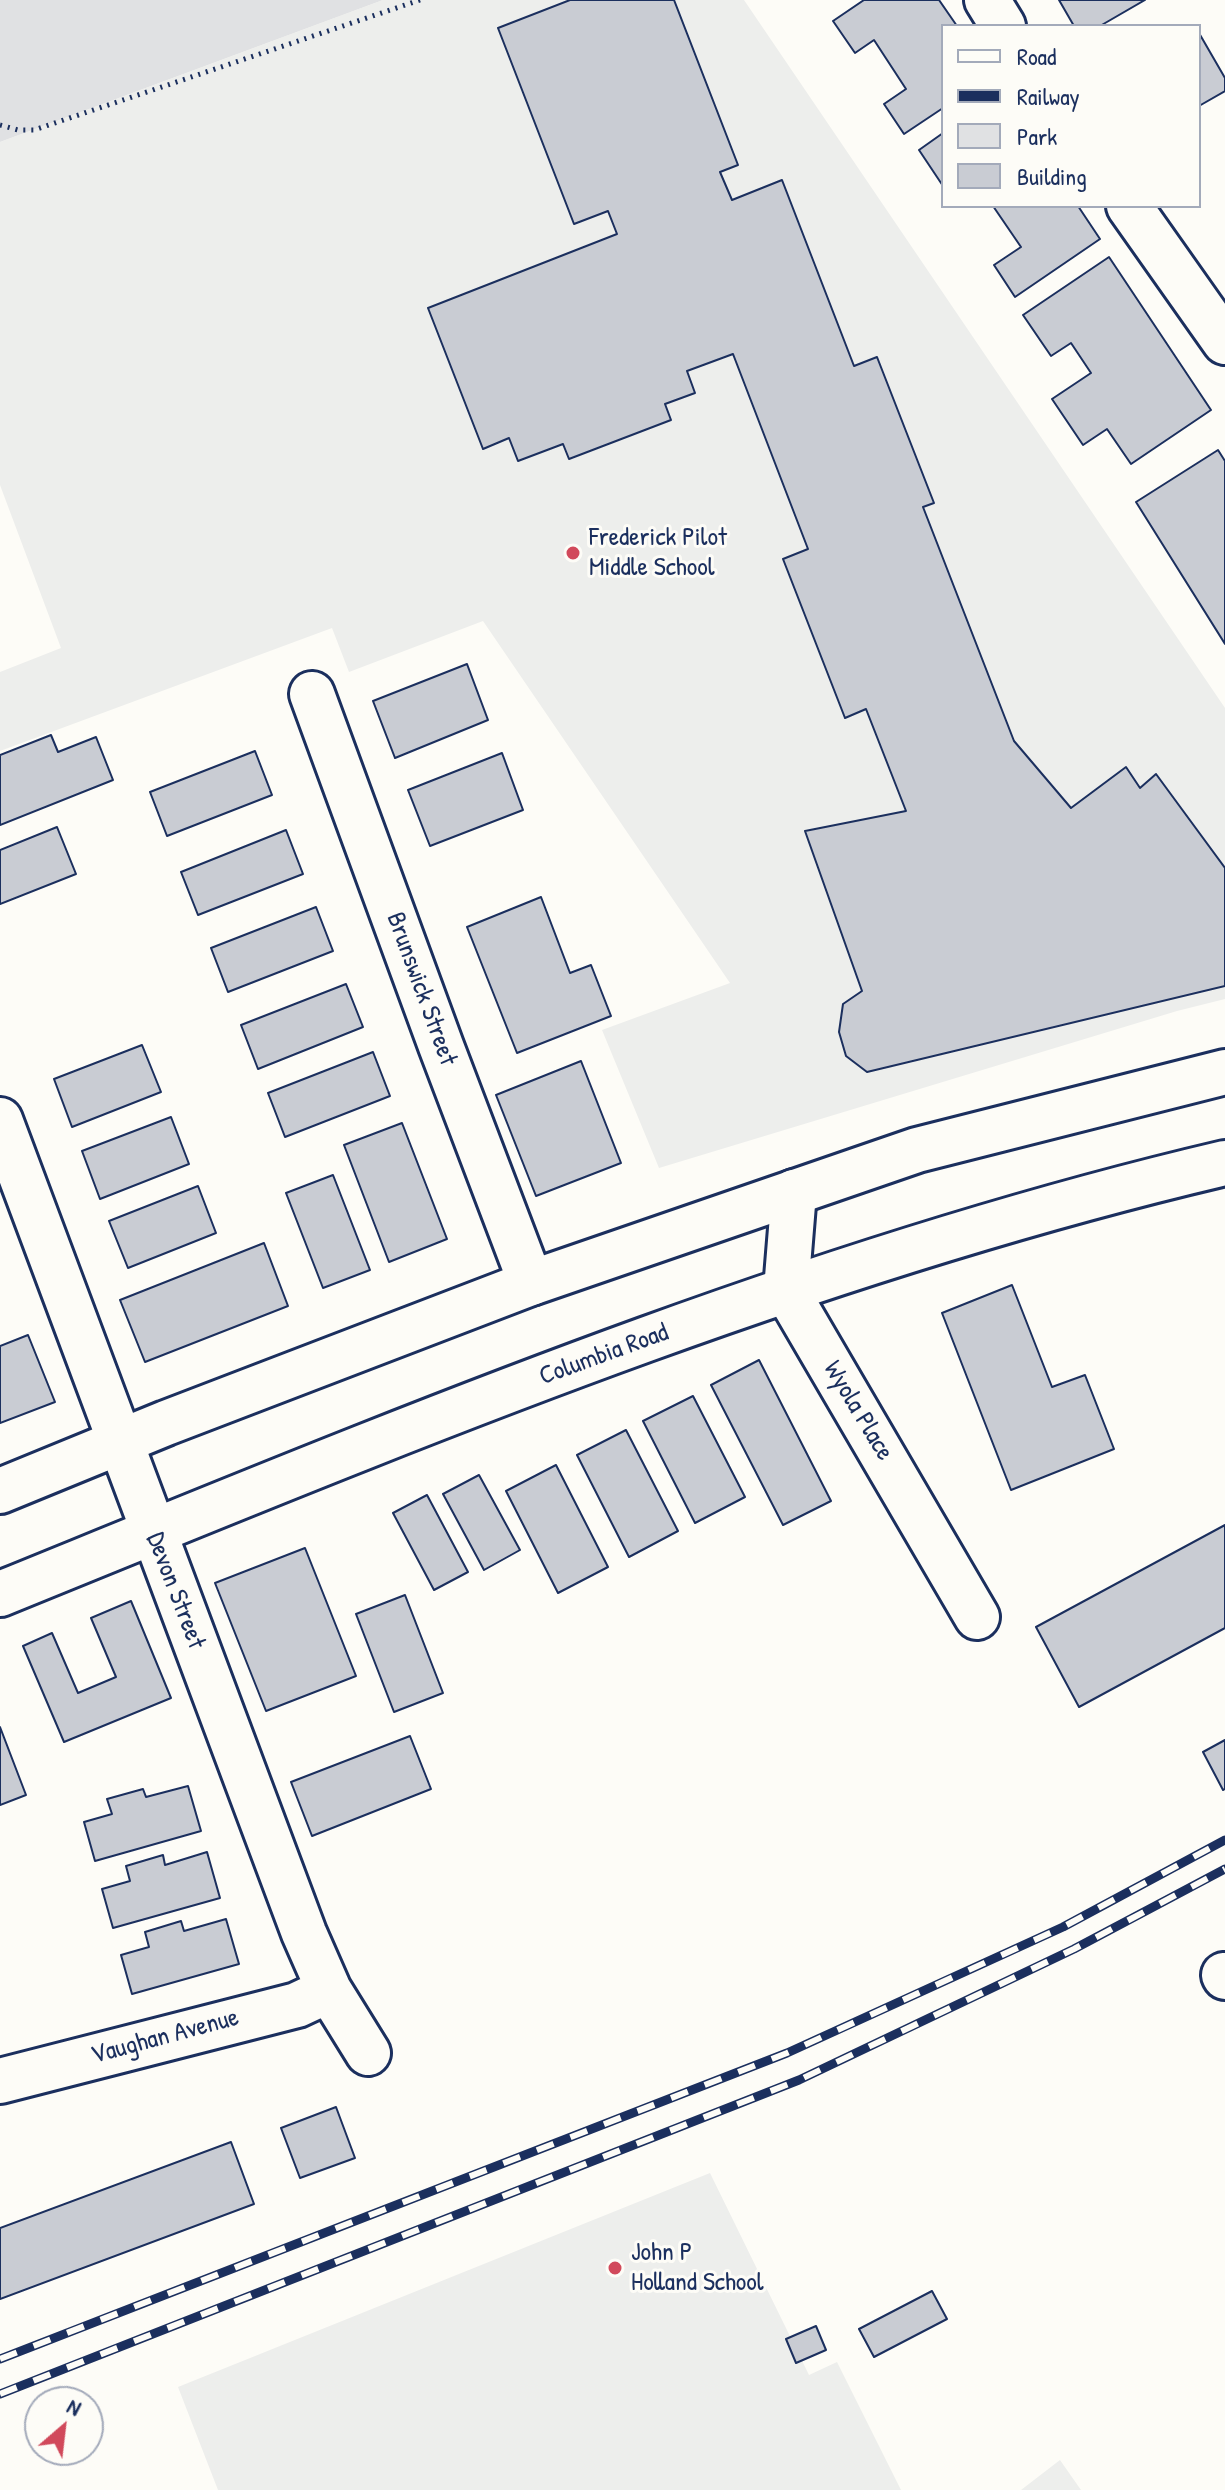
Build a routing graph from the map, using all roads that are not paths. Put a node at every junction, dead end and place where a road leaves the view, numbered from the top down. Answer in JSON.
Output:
{"nodes":[{"id":1,"x":987,"y":0,"type":"edge"},
{"id":2,"x":1002,"y":24,"type":"edge"},
{"id":3,"x":1130,"y":208,"type":"edge"},
{"id":4,"x":1224,"y":338,"type":"edge"},
{"id":5,"x":312,"y":694,"type":"dead end"},
{"id":6,"x":1225,"y":1072,"type":"edge"},
{"id":7,"x":0,"y":1120,"type":"edge"},
{"id":8,"x":1225,"y":1163,"type":"edge"},
{"id":9,"x":794,"y":1192,"type":"junction"},
{"id":10,"x":531,"y":1283,"type":"junction"},
{"id":11,"x":786,"y":1290,"type":"junction"},
{"id":12,"x":119,"y":1442,"type":"junction"},
{"id":13,"x":0,"y":1491,"type":"edge"},
{"id":14,"x":153,"y":1532,"type":"junction"},
{"id":15,"x":0,"y":1594,"type":"edge"},
{"id":16,"x":977,"y":1617,"type":"dead end"},
{"id":17,"x":329,"y":1990,"type":"junction"},
{"id":18,"x":368,"y":2053,"type":"dead end"},
{"id":19,"x":0,"y":2081,"type":"edge"}],
"edges":[{"from":1,"to":2,"type":"street"},
{"from":3,"to":4,"type":"street"},
{"from":5,"to":10,"type":"street","name":"Brunswick Street"},
{"from":6,"to":9,"type":"street"},
{"from":7,"to":12,"type":"street","name":"Devon Street"},
{"from":8,"to":11,"type":"street","name":"Columbia Road"},
{"from":9,"to":10,"type":"street"},
{"from":9,"to":11,"type":"street"},
{"from":10,"to":12,"type":"street"},
{"from":11,"to":14,"type":"street","name":"Columbia Road"},
{"from":11,"to":16,"type":"street","name":"Wyola Place"},
{"from":12,"to":13,"type":"street"},
{"from":12,"to":14,"type":"street","name":"Devon Street"},
{"from":14,"to":15,"type":"street","name":"Columbia Road"},
{"from":14,"to":17,"type":"street","name":"Devon Street"},
{"from":17,"to":18,"type":"street","name":"Devon Street"},
{"from":17,"to":19,"type":"street","name":"Vaughan Avenue"}]}
